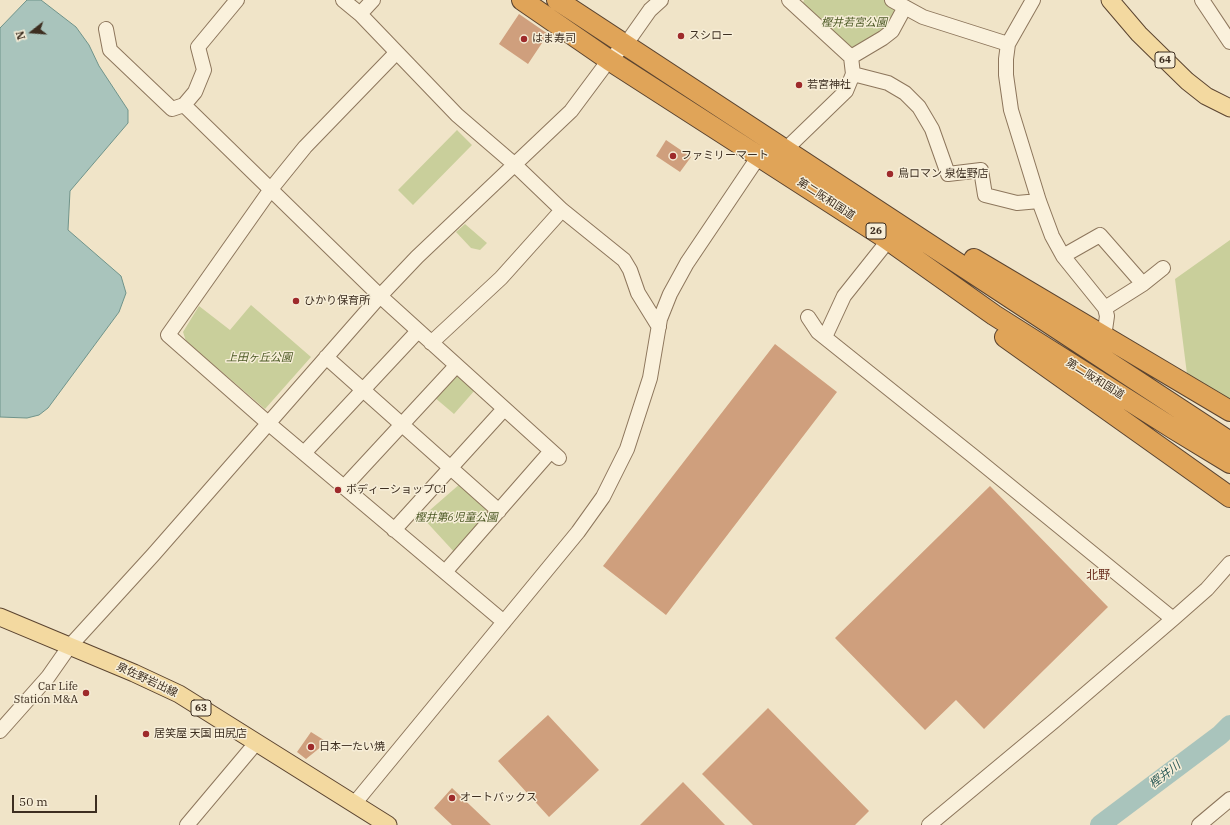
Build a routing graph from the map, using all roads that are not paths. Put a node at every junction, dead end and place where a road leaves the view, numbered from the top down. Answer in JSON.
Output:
{"nodes":[{"id":1,"x":237,"y":0,"type":"edge"},
{"id":2,"x":343,"y":0,"type":"edge"},
{"id":3,"x":373,"y":0,"type":"edge"},
{"id":4,"x":522,"y":0,"type":"edge"},
{"id":5,"x":557,"y":0,"type":"edge"},
{"id":6,"x":661,"y":0,"type":"edge"},
{"id":7,"x":789,"y":0,"type":"edge"},
{"id":8,"x":1033,"y":0,"type":"edge"},
{"id":9,"x":1110,"y":0,"type":"edge"},
{"id":10,"x":1202,"y":0,"type":"edge"},
{"id":11,"x":899,"y":2,"type":"edge"},
{"id":12,"x":360,"y":14,"type":"junction"},
{"id":13,"x":106,"y":28,"type":"dead end"},
{"id":14,"x":1230,"y":42,"type":"edge"},
{"id":15,"x":626,"y":44,"type":"junction"},
{"id":16,"x":1008,"y":44,"type":"junction"},
{"id":17,"x":396,"y":53,"type":"junction"},
{"id":18,"x":851,"y":57,"type":"junction"},
{"id":19,"x":609,"y":60,"type":"junction"},
{"id":20,"x":853,"y":74,"type":"junction"},
{"id":21,"x":184,"y":105,"type":"junction"},
{"id":22,"x":1228,"y":110,"type":"edge"},
{"id":23,"x":786,"y":149,"type":"junction"},
{"id":24,"x":759,"y":156,"type":"junction"},
{"id":25,"x":514,"y":164,"type":"junction"},
{"id":26,"x":271,"y":189,"type":"junction"},
{"id":27,"x":1039,"y":201,"type":"junction"},
{"id":28,"x":562,"y":210,"type":"junction"},
{"id":29,"x":876,"y":211,"type":"junction"},
{"id":30,"x":886,"y":239,"type":"junction"},
{"id":31,"x":1063,"y":256,"type":"junction"},
{"id":32,"x":1163,"y":268,"type":"dead end"},
{"id":33,"x":1143,"y":284,"type":"junction"},
{"id":34,"x":380,"y":296,"type":"junction"},
{"id":35,"x":1105,"y":308,"type":"junction"},
{"id":36,"x":808,"y":317,"type":"dead end"},
{"id":37,"x":659,"y":327,"type":"junction"},
{"id":38,"x":418,"y":331,"type":"junction"},
{"id":39,"x":1104,"y":337,"type":"junction"},
{"id":40,"x":825,"y":338,"type":"junction"},
{"id":41,"x":431,"y":343,"type":"junction"},
{"id":42,"x":326,"y":357,"type":"junction"},
{"id":43,"x":456,"y":366,"type":"junction"},
{"id":44,"x":363,"y":390,"type":"junction"},
{"id":45,"x":504,"y":409,"type":"junction"},
{"id":46,"x":1230,"y":411,"type":"edge"},
{"id":47,"x":268,"y":423,"type":"junction"},
{"id":48,"x":402,"y":424,"type":"junction"},
{"id":49,"x":1230,"y":442,"type":"edge"},
{"id":50,"x":304,"y":453,"type":"junction"},
{"id":51,"x":1230,"y":463,"type":"edge"},
{"id":52,"x":451,"y":467,"type":"junction"},
{"id":53,"x":344,"y":487,"type":"junction"},
{"id":54,"x":1230,"y":497,"type":"edge"},
{"id":55,"x":499,"y":511,"type":"junction"},
{"id":56,"x":394,"y":530,"type":"junction"},
{"id":57,"x":1230,"y":563,"type":"edge"},
{"id":58,"x":445,"y":572,"type":"junction"},
{"id":59,"x":0,"y":617,"type":"edge"},
{"id":60,"x":1173,"y":619,"type":"junction"},
{"id":61,"x":504,"y":622,"type":"junction"},
{"id":62,"x":70,"y":646,"type":"junction"},
{"id":63,"x":0,"y":731,"type":"edge"},
{"id":64,"x":256,"y":743,"type":"junction"},
{"id":65,"x":1230,"y":799,"type":"edge"},
{"id":66,"x":354,"y":804,"type":"junction"},
{"id":67,"x":187,"y":825,"type":"edge"},
{"id":68,"x":388,"y":825,"type":"edge"},
{"id":69,"x":929,"y":825,"type":"edge"},
{"id":70,"x":1199,"y":825,"type":"edge"}],
"edges":[{"from":1,"to":21,"type":"street"},
{"from":2,"to":12,"type":"street"},
{"from":3,"to":12,"type":"street"},
{"from":4,"to":19,"type":"highway","name":"第二阪和国道","number":"26"},
{"from":5,"to":15,"type":"highway","name":"第二阪和国道","number":"26"},
{"from":6,"to":15,"type":"street"},
{"from":7,"to":18,"type":"street"},
{"from":8,"to":16,"type":"street"},
{"from":9,"to":22,"type":"main road","number":"64"},
{"from":10,"to":14,"type":"street"},
{"from":11,"to":16,"type":"street"},
{"from":11,"to":18,"type":"street"},
{"from":12,"to":17,"type":"street"},
{"from":13,"to":21,"type":"street"},
{"from":15,"to":19,"type":"street"},
{"from":15,"to":23,"type":"highway","name":"第二阪和国道","number":"26"},
{"from":16,"to":27,"type":"street"},
{"from":17,"to":25,"type":"street"},
{"from":17,"to":26,"type":"street"},
{"from":18,"to":20,"type":"street"},
{"from":19,"to":24,"type":"highway","name":"第二阪和国道","number":"26"},
{"from":19,"to":25,"type":"street"},
{"from":20,"to":23,"type":"street"},
{"from":20,"to":27,"type":"street"},
{"from":21,"to":26,"type":"street"},
{"from":23,"to":24,"type":"street"},
{"from":23,"to":29,"type":"highway","name":"第二阪和国道","number":"26"},
{"from":24,"to":30,"type":"highway","name":"第二阪和国道","number":"26"},
{"from":24,"to":37,"type":"street"},
{"from":25,"to":28,"type":"street"},
{"from":25,"to":34,"type":"street"},
{"from":26,"to":34,"type":"street"},
{"from":26,"to":47,"type":"street"},
{"from":27,"to":31,"type":"street"},
{"from":28,"to":37,"type":"street"},
{"from":28,"to":41,"type":"street"},
{"from":29,"to":39,"type":"highway"},
{"from":29,"to":49,"type":"highway","name":"第二阪和国道","number":"26"},
{"from":30,"to":40,"type":"street"},
{"from":30,"to":51,"type":"highway","name":"第二阪和国道","number":"26"},
{"from":30,"to":54,"type":"highway"},
{"from":31,"to":33,"type":"street"},
{"from":31,"to":35,"type":"street"},
{"from":32,"to":33,"type":"street"},
{"from":33,"to":35,"type":"street"},
{"from":34,"to":38,"type":"street"},
{"from":34,"to":42,"type":"street"},
{"from":35,"to":39,"type":"street"},
{"from":36,"to":40,"type":"street"},
{"from":37,"to":61,"type":"street"},
{"from":38,"to":41,"type":"street"},
{"from":38,"to":44,"type":"street"},
{"from":39,"to":46,"type":"highway"},
{"from":40,"to":60,"type":"street"},
{"from":41,"to":43,"type":"street"},
{"from":42,"to":44,"type":"street"},
{"from":42,"to":47,"type":"street"},
{"from":43,"to":45,"type":"street"},
{"from":43,"to":48,"type":"street"},
{"from":44,"to":48,"type":"street"},
{"from":44,"to":50,"type":"street"},
{"from":45,"to":52,"type":"street"},
{"from":45,"to":55,"type":"street"},
{"from":47,"to":50,"type":"street"},
{"from":47,"to":62,"type":"street"},
{"from":48,"to":52,"type":"street"},
{"from":48,"to":53,"type":"street"},
{"from":50,"to":53,"type":"street"},
{"from":52,"to":55,"type":"street"},
{"from":52,"to":56,"type":"street"},
{"from":53,"to":56,"type":"street"},
{"from":55,"to":58,"type":"street"},
{"from":56,"to":58,"type":"street"},
{"from":57,"to":60,"type":"street"},
{"from":58,"to":61,"type":"street"},
{"from":59,"to":62,"type":"main road","name":"泉佐野岩出線","number":"63"},
{"from":60,"to":69,"type":"street"},
{"from":61,"to":66,"type":"street"},
{"from":62,"to":63,"type":"street"},
{"from":62,"to":64,"type":"main road","name":"泉佐野岩出線","number":"63"},
{"from":64,"to":66,"type":"main road","name":"泉佐野岩出線","number":"63"},
{"from":64,"to":67,"type":"street"},
{"from":65,"to":70,"type":"street"},
{"from":66,"to":68,"type":"main road","name":"泉佐野岩出線","number":"63"}]}
